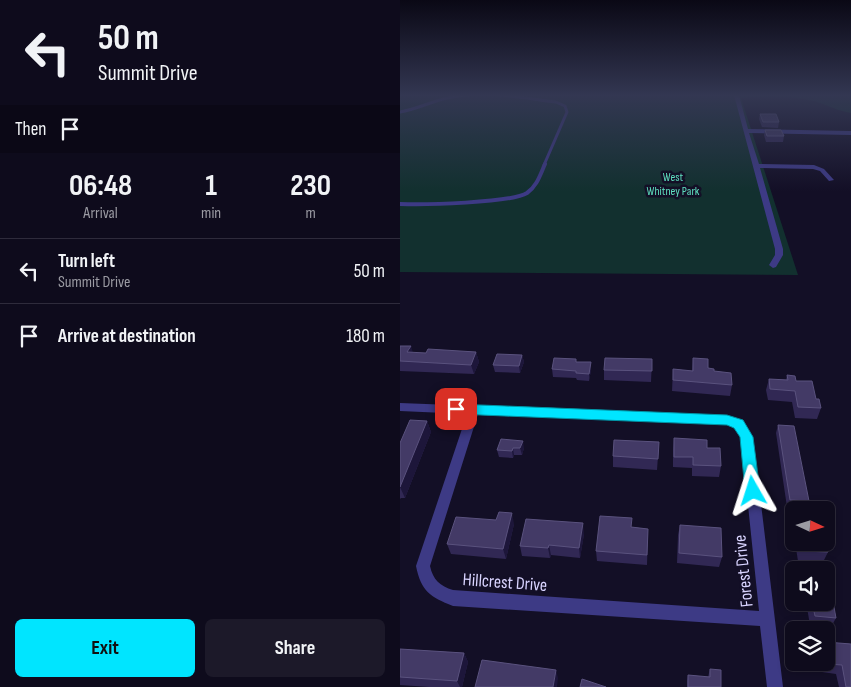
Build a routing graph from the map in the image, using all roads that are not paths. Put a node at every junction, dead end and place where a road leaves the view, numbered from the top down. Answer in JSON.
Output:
{"nodes":[{"id":1,"x":560,"y":127,"type":"edge"},
{"id":2,"x":745,"y":127,"type":"edge"},
{"id":3,"x":746,"y":131,"type":"junction"},
{"id":4,"x":851,"y":133,"type":"edge"},
{"id":5,"x":755,"y":166,"type":"junction"},
{"id":6,"x":831,"y":180,"type":"dead end"},
{"id":7,"x":400,"y":204,"type":"edge"},
{"id":8,"x":774,"y":265,"type":"dead end"},
{"id":9,"x":400,"y":407,"type":"edge"},
{"id":10,"x":474,"y":409,"type":"junction"},
{"id":11,"x":767,"y":619,"type":"junction"},
{"id":12,"x":775,"y":687,"type":"edge"}],
"edges":[{"from":1,"to":7,"type":"lane"},
{"from":2,"to":3,"type":"street"},
{"from":3,"to":4,"type":"street"},
{"from":3,"to":5,"type":"street"},
{"from":5,"to":6,"type":"street"},
{"from":5,"to":8,"type":"street"},
{"from":9,"to":10,"type":"street"},
{"from":10,"to":11,"type":"street","name":"Forest Drive"},
{"from":10,"to":11,"type":"street","name":"Hillcrest Drive"},
{"from":11,"to":12,"type":"street","name":"Forest Drive"}]}
